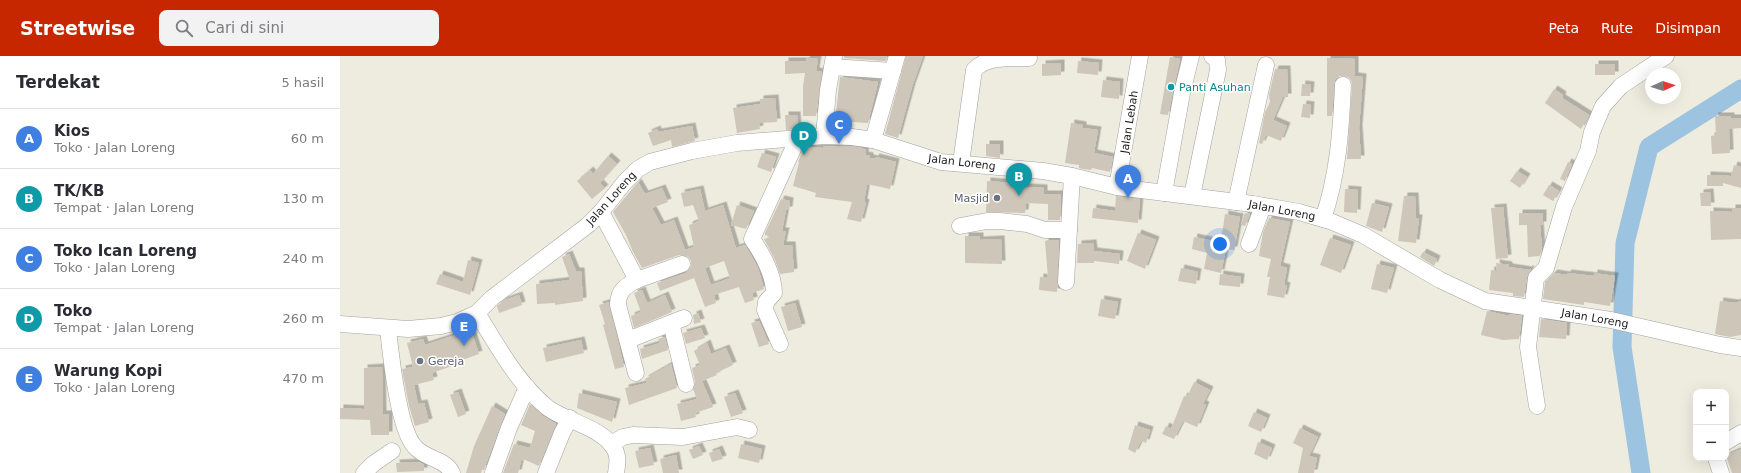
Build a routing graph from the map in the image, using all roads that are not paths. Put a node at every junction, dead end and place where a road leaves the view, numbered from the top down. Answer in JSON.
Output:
{"nodes":[{"id":1,"x":1140,"y":56,"type":"edge"},
{"id":2,"x":1191,"y":56,"type":"edge"},
{"id":3,"x":1212,"y":56,"type":"edge"},
{"id":4,"x":1666,"y":56,"type":"edge"},
{"id":5,"x":1029,"y":58,"type":"dead end"},
{"id":6,"x":833,"y":62,"type":"edge"},
{"id":7,"x":895,"y":64,"type":"edge"},
{"id":8,"x":1266,"y":65,"type":"dead end"},
{"id":9,"x":1343,"y":85,"type":"dead end"},
{"id":10,"x":824,"y":136,"type":"junction"},
{"id":11,"x":798,"y":138,"type":"junction"},
{"id":12,"x":873,"y":140,"type":"junction"},
{"id":13,"x":961,"y":163,"type":"junction"},
{"id":14,"x":1072,"y":176,"type":"junction"},
{"id":15,"x":1118,"y":187,"type":"junction"},
{"id":16,"x":1164,"y":193,"type":"junction"},
{"id":17,"x":1192,"y":196,"type":"junction"},
{"id":18,"x":1236,"y":202,"type":"junction"},
{"id":19,"x":1263,"y":206,"type":"junction"},
{"id":20,"x":600,"y":212,"type":"junction"},
{"id":21,"x":1323,"y":218,"type":"junction"},
{"id":22,"x":960,"y":226,"type":"dead end"},
{"id":23,"x":1068,"y":230,"type":"junction"},
{"id":24,"x":1249,"y":244,"type":"dead end"},
{"id":25,"x":682,"y":264,"type":"dead end"},
{"id":26,"x":637,"y":280,"type":"junction"},
{"id":27,"x":1066,"y":282,"type":"dead end"},
{"id":28,"x":1533,"y":308,"type":"junction"},
{"id":29,"x":477,"y":313,"type":"junction"},
{"id":30,"x":340,"y":324,"type":"edge"},
{"id":31,"x":388,"y":329,"type":"junction"},
{"id":32,"x":628,"y":340,"type":"junction"},
{"id":33,"x":780,"y":344,"type":"dead end"},
{"id":34,"x":1741,"y":348,"type":"edge"},
{"id":35,"x":636,"y":373,"type":"dead end"},
{"id":36,"x":686,"y":384,"type":"dead end"},
{"id":37,"x":527,"y":387,"type":"junction"},
{"id":38,"x":1537,"y":406,"type":"dead end"},
{"id":39,"x":570,"y":418,"type":"junction"},
{"id":40,"x":749,"y":430,"type":"dead end"},
{"id":41,"x":1741,"y":433,"type":"edge"},
{"id":42,"x":1729,"y":440,"type":"edge"},
{"id":43,"x":611,"y":444,"type":"junction"},
{"id":44,"x":392,"y":451,"type":"dead end"},
{"id":45,"x":1717,"y":461,"type":"edge"},
{"id":46,"x":364,"y":473,"type":"edge"},
{"id":47,"x":452,"y":473,"type":"edge"},
{"id":48,"x":493,"y":473,"type":"edge"},
{"id":49,"x":546,"y":473,"type":"edge"},
{"id":50,"x":616,"y":473,"type":"edge"},
{"id":51,"x":1721,"y":473,"type":"edge"}],
"edges":[{"from":1,"to":15,"type":"street","name":"Jalan Lebah"},
{"from":2,"to":16,"type":"street"},
{"from":3,"to":17,"type":"street"},
{"from":4,"to":28,"type":"street"},
{"from":5,"to":13,"type":"street"},
{"from":6,"to":7,"type":"street"},
{"from":6,"to":10,"type":"street"},
{"from":7,"to":12,"type":"street"},
{"from":8,"to":18,"type":"street"},
{"from":9,"to":21,"type":"street"},
{"from":10,"to":11,"type":"street","name":"Jalan Loreng"},
{"from":10,"to":12,"type":"street","name":"Jalan Loreng"},
{"from":11,"to":20,"type":"street","name":"Jalan Loreng"},
{"from":11,"to":33,"type":"street"},
{"from":12,"to":13,"type":"street","name":"Jalan Loreng"},
{"from":13,"to":14,"type":"street","name":"Jalan Loreng"},
{"from":14,"to":15,"type":"street","name":"Jalan Loreng"},
{"from":14,"to":23,"type":"street"},
{"from":15,"to":16,"type":"street","name":"Jalan Loreng"},
{"from":16,"to":17,"type":"street","name":"Jalan Loreng"},
{"from":17,"to":18,"type":"street","name":"Jalan Loreng"},
{"from":18,"to":19,"type":"street","name":"Jalan Loreng"},
{"from":19,"to":21,"type":"street","name":"Jalan Loreng"},
{"from":19,"to":24,"type":"street"},
{"from":20,"to":26,"type":"street"},
{"from":20,"to":29,"type":"street","name":"Jalan Loreng"},
{"from":21,"to":28,"type":"street","name":"Jalan Loreng"},
{"from":22,"to":23,"type":"street"},
{"from":23,"to":27,"type":"street"},
{"from":25,"to":26,"type":"street"},
{"from":26,"to":32,"type":"street"},
{"from":28,"to":34,"type":"street","name":"Jalan Loreng"},
{"from":28,"to":38,"type":"street"},
{"from":29,"to":31,"type":"street","name":"Jalan Loreng"},
{"from":29,"to":37,"type":"street"},
{"from":30,"to":31,"type":"street","name":"Jalan Loreng"},
{"from":31,"to":47,"type":"street"},
{"from":32,"to":35,"type":"street"},
{"from":32,"to":36,"type":"street"},
{"from":37,"to":39,"type":"street"},
{"from":37,"to":48,"type":"street"},
{"from":39,"to":43,"type":"street"},
{"from":39,"to":49,"type":"street"},
{"from":40,"to":43,"type":"street"},
{"from":41,"to":42,"type":"street"},
{"from":43,"to":50,"type":"street"},
{"from":44,"to":46,"type":"street"},
{"from":45,"to":51,"type":"street"}]}
